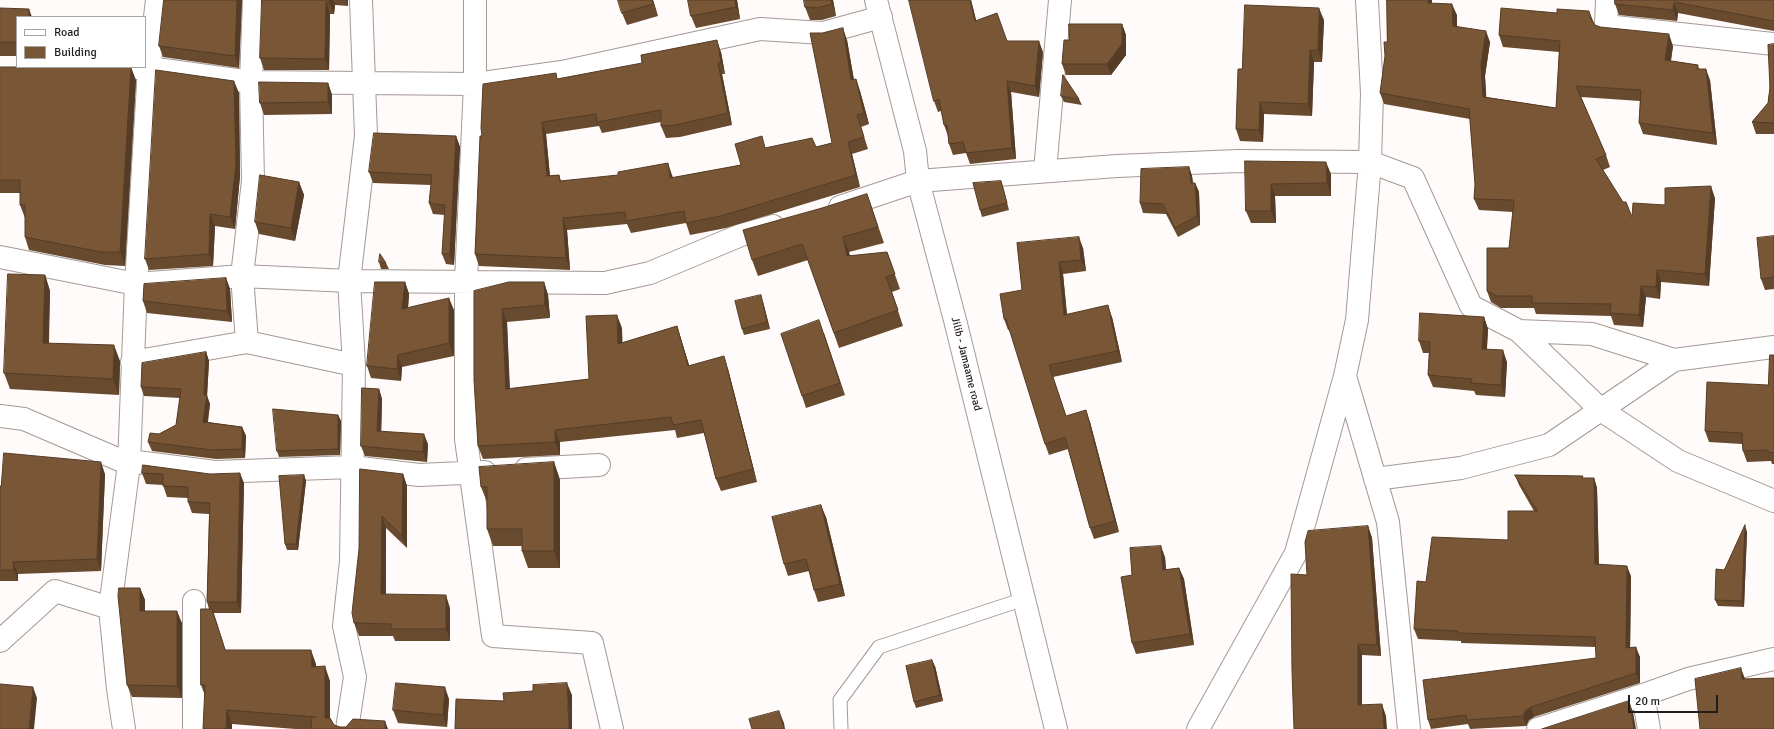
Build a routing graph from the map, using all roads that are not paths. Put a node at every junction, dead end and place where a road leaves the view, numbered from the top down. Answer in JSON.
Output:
{"nodes":[{"id":1,"x":157,"y":0,"type":"edge"},
{"id":2,"x":254,"y":0,"type":"edge"},
{"id":3,"x":361,"y":0,"type":"edge"},
{"id":4,"x":475,"y":0,"type":"edge"},
{"id":5,"x":1060,"y":0,"type":"edge"},
{"id":6,"x":1367,"y":0,"type":"edge"},
{"id":7,"x":1607,"y":0,"type":"edge"},
{"id":8,"x":879,"y":8,"type":"edge"},
{"id":9,"x":1774,"y":44,"type":"edge"},
{"id":10,"x":79,"y":68,"type":"edge"},
{"id":11,"x":149,"y":68,"type":"junction"},
{"id":12,"x":251,"y":82,"type":"junction"},
{"id":13,"x":365,"y":84,"type":"junction"},
{"id":14,"x":475,"y":84,"type":"junction"},
{"id":15,"x":1370,"y":162,"type":"junction"},
{"id":16,"x":1045,"y":170,"type":"junction"},
{"id":17,"x":918,"y":181,"type":"junction"},
{"id":18,"x":824,"y":212,"type":"edge"},
{"id":19,"x":794,"y":220,"type":"edge"},
{"id":20,"x":0,"y":257,"type":"edge"},
{"id":21,"x":242,"y":276,"type":"junction"},
{"id":22,"x":349,"y":281,"type":"junction"},
{"id":23,"x":466,"y":281,"type":"junction"},
{"id":24,"x":136,"y":284,"type":"junction"},
{"id":25,"x":1519,"y":331,"type":"junction"},
{"id":26,"x":248,"y":342,"type":"junction"},
{"id":27,"x":1774,"y":347,"type":"edge"},
{"id":28,"x":1674,"y":360,"type":"junction"},
{"id":29,"x":132,"y":362,"type":"junction"},
{"id":30,"x":354,"y":365,"type":"junction"},
{"id":31,"x":1345,"y":376,"type":"junction"},
{"id":32,"x":1601,"y":410,"type":"junction"},
{"id":33,"x":0,"y":416,"type":"edge"},
{"id":34,"x":129,"y":464,"type":"junction"},
{"id":35,"x":598,"y":465,"type":"dead end"},
{"id":36,"x":352,"y":467,"type":"junction"},
{"id":37,"x":471,"y":472,"type":"junction"},
{"id":38,"x":1375,"y":479,"type":"junction"},
{"id":39,"x":1774,"y":502,"type":"edge"},
{"id":40,"x":1024,"y":599,"type":"junction"},
{"id":41,"x":194,"y":601,"type":"dead end"},
{"id":42,"x":110,"y":608,"type":"junction"},
{"id":43,"x":0,"y":641,"type":"edge"},
{"id":44,"x":1774,"y":659,"type":"edge"},
{"id":45,"x":1643,"y":696,"type":"junction"},
{"id":46,"x":124,"y":729,"type":"edge"},
{"id":47,"x":194,"y":729,"type":"edge"},
{"id":48,"x":347,"y":729,"type":"edge"},
{"id":49,"x":612,"y":729,"type":"edge"},
{"id":50,"x":841,"y":729,"type":"edge"},
{"id":51,"x":1056,"y":729,"type":"edge"},
{"id":52,"x":1198,"y":729,"type":"edge"},
{"id":53,"x":1409,"y":729,"type":"edge"},
{"id":54,"x":1538,"y":729,"type":"edge"},
{"id":55,"x":1649,"y":729,"type":"edge"}],
"edges":[{"from":1,"to":11,"type":"street"},
{"from":2,"to":12,"type":"street"},
{"from":3,"to":13,"type":"street"},
{"from":4,"to":14,"type":"street"},
{"from":5,"to":16,"type":"street"},
{"from":6,"to":15,"type":"street"},
{"from":7,"to":9,"type":"street"},
{"from":8,"to":14,"type":"street"},
{"from":8,"to":17,"type":"street","name":"Jilib - Jamaame road"},
{"from":10,"to":11,"type":"street"},
{"from":11,"to":12,"type":"street"},
{"from":11,"to":24,"type":"street"},
{"from":12,"to":13,"type":"street"},
{"from":12,"to":21,"type":"street"},
{"from":13,"to":14,"type":"street"},
{"from":13,"to":22,"type":"street"},
{"from":14,"to":23,"type":"street"},
{"from":15,"to":16,"type":"street"},
{"from":15,"to":25,"type":"street"},
{"from":15,"to":31,"type":"street"},
{"from":16,"to":17,"type":"street"},
{"from":17,"to":18,"type":"street"},
{"from":17,"to":40,"type":"street","name":"Jilib - Jamaame road"},
{"from":19,"to":23,"type":"street"},
{"from":20,"to":24,"type":"street"},
{"from":21,"to":22,"type":"street"},
{"from":21,"to":24,"type":"street"},
{"from":21,"to":26,"type":"street"},
{"from":22,"to":23,"type":"street"},
{"from":22,"to":30,"type":"street"},
{"from":23,"to":37,"type":"street"},
{"from":24,"to":29,"type":"street"},
{"from":25,"to":28,"type":"street"},
{"from":25,"to":32,"type":"street"},
{"from":26,"to":29,"type":"street"},
{"from":26,"to":30,"type":"street"},
{"from":27,"to":28,"type":"street"},
{"from":28,"to":32,"type":"street"},
{"from":29,"to":34,"type":"street"},
{"from":30,"to":36,"type":"street"},
{"from":31,"to":38,"type":"street"},
{"from":31,"to":52,"type":"street"},
{"from":32,"to":38,"type":"street"},
{"from":32,"to":39,"type":"street"},
{"from":33,"to":34,"type":"street"},
{"from":34,"to":36,"type":"street"},
{"from":34,"to":42,"type":"street"},
{"from":35,"to":37,"type":"street"},
{"from":36,"to":37,"type":"street"},
{"from":36,"to":48,"type":"street"},
{"from":37,"to":49,"type":"street"},
{"from":38,"to":53,"type":"street"},
{"from":40,"to":50,"type":"lane"},
{"from":40,"to":51,"type":"street","name":"Jilib - Jamaame road"},
{"from":41,"to":47,"type":"street"},
{"from":42,"to":43,"type":"street"},
{"from":42,"to":46,"type":"street"},
{"from":44,"to":45,"type":"street"},
{"from":45,"to":54,"type":"street"},
{"from":45,"to":55,"type":"street"}]}
